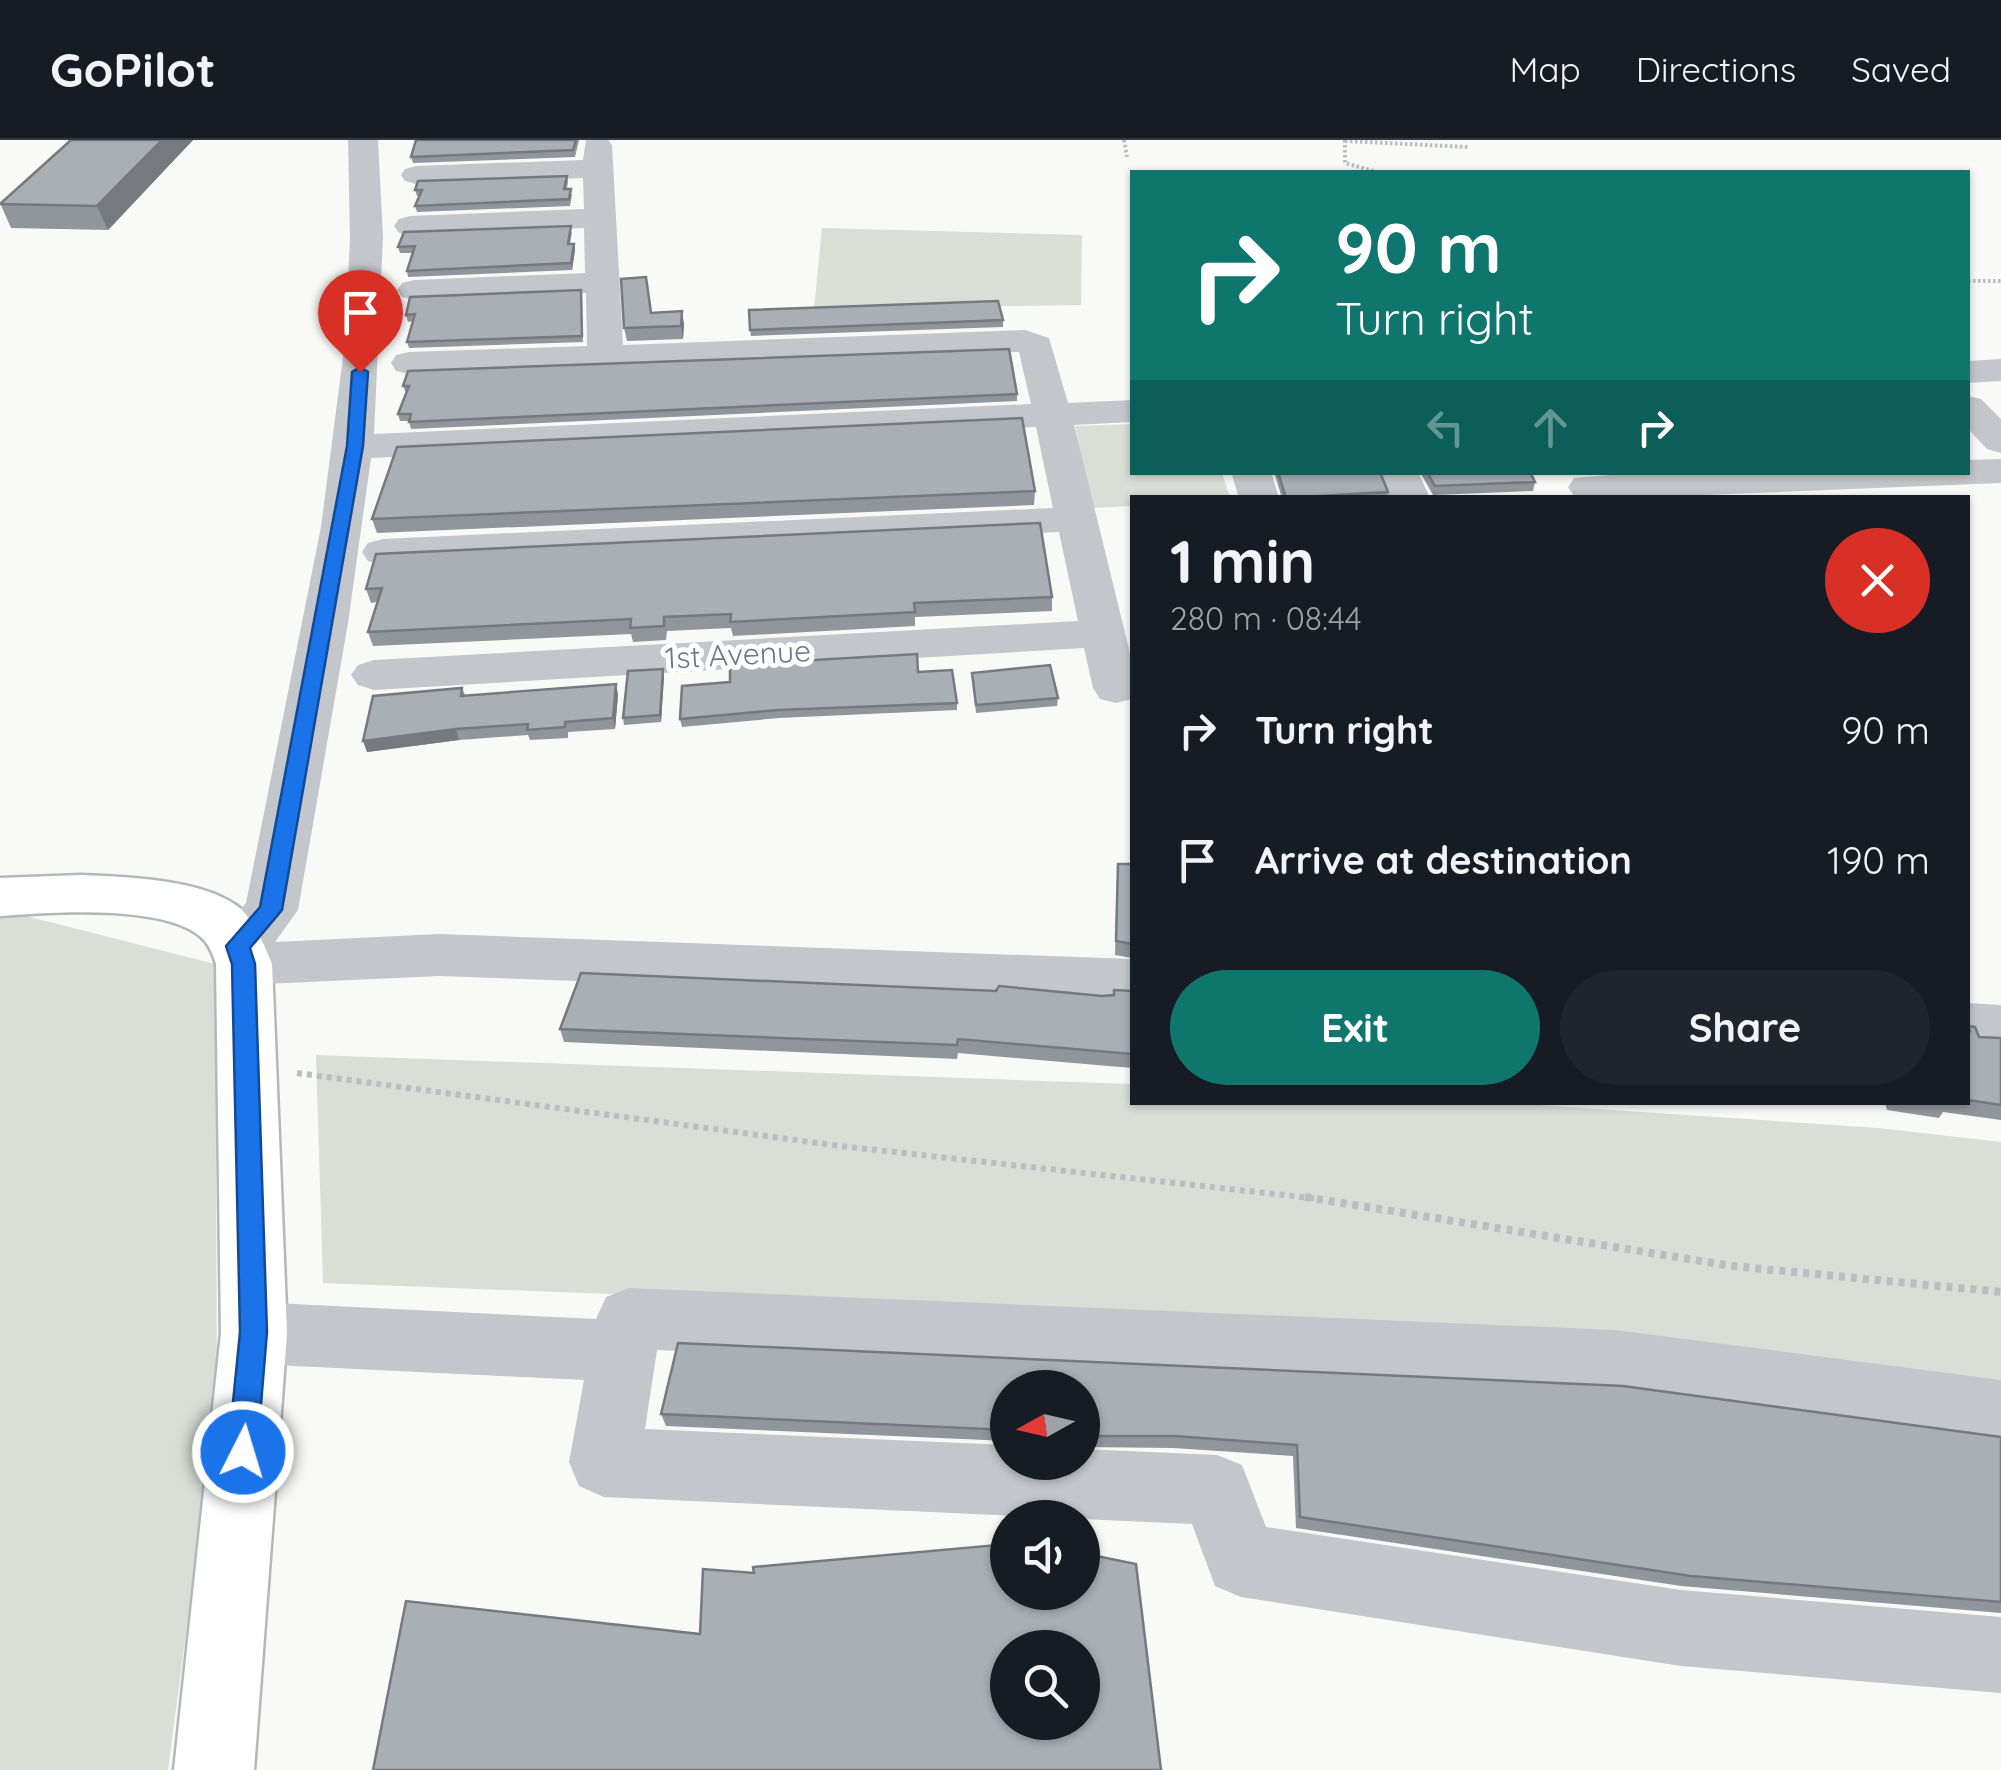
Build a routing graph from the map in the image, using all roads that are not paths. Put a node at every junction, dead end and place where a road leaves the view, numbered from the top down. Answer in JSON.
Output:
{"nodes":[{"id":1,"x":364,"y":140,"type":"edge"},
{"id":2,"x":416,"y":175,"type":"dead end"},
{"id":3,"x":600,"y":218,"type":"junction"},
{"id":4,"x":410,"y":226,"type":"dead end"},
{"id":5,"x":602,"y":282,"type":"junction"},
{"id":6,"x":414,"y":290,"type":"dead end"},
{"id":7,"x":605,"y":355,"type":"junction"},
{"id":8,"x":409,"y":363,"type":"dead end"},
{"id":9,"x":2001,"y":370,"type":"edge"},
{"id":10,"x":1970,"y":372,"type":"edge"},
{"id":11,"x":1970,"y":409,"type":"edge"},
{"id":12,"x":1130,"y":411,"type":"edge"},
{"id":13,"x":1052,"y":415,"type":"junction"},
{"id":14,"x":2001,"y":441,"type":"edge"},
{"id":15,"x":355,"y":446,"type":"junction"},
{"id":16,"x":2001,"y":471,"type":"edge"},
{"id":17,"x":1970,"y":472,"type":"edge"},
{"id":18,"x":1877,"y":475,"type":"edge"},
{"id":19,"x":1567,"y":485,"type":"edge"},
{"id":20,"x":1076,"y":519,"type":"junction"},
{"id":21,"x":383,"y":552,"type":"edge"},
{"id":22,"x":1103,"y":633,"type":"junction"},
{"id":23,"x":374,"y":675,"type":"dead end"},
{"id":24,"x":1116,"y":688,"type":"dead end"},
{"id":25,"x":0,"y":897,"type":"edge"},
{"id":26,"x":241,"y":955,"type":"junction"},
{"id":27,"x":1130,"y":980,"type":"edge"},
{"id":28,"x":1970,"y":1024,"type":"edge"},
{"id":29,"x":2001,"y":1027,"type":"edge"},
{"id":30,"x":254,"y":1332,"type":"junction"},
{"id":31,"x":623,"y":1352,"type":"junction"},
{"id":32,"x":2001,"y":1413,"type":"edge"},
{"id":33,"x":2001,"y":1655,"type":"edge"},
{"id":34,"x":214,"y":1770,"type":"edge"}],
"edges":[{"from":1,"to":15,"type":"street"},
{"from":2,"to":3,"type":"street"},
{"from":3,"to":4,"type":"street"},
{"from":3,"to":5,"type":"street"},
{"from":5,"to":6,"type":"street"},
{"from":5,"to":7,"type":"street"},
{"from":7,"to":8,"type":"street"},
{"from":7,"to":13,"type":"street"},
{"from":9,"to":10,"type":"street"},
{"from":11,"to":14,"type":"street"},
{"from":12,"to":13,"type":"street"},
{"from":13,"to":15,"type":"street"},
{"from":13,"to":20,"type":"street"},
{"from":15,"to":26,"type":"street"},
{"from":16,"to":17,"type":"street"},
{"from":18,"to":19,"type":"street"},
{"from":20,"to":21,"type":"street"},
{"from":20,"to":22,"type":"street"},
{"from":22,"to":23,"type":"street","name":"1st Avenue"},
{"from":22,"to":24,"type":"street"},
{"from":25,"to":26,"type":"highway"},
{"from":26,"to":27,"type":"street"},
{"from":26,"to":30,"type":"highway"},
{"from":28,"to":29,"type":"street"},
{"from":30,"to":31,"type":"street"},
{"from":30,"to":34,"type":"highway"},
{"from":31,"to":32,"type":"street"},
{"from":31,"to":33,"type":"street"}]}
